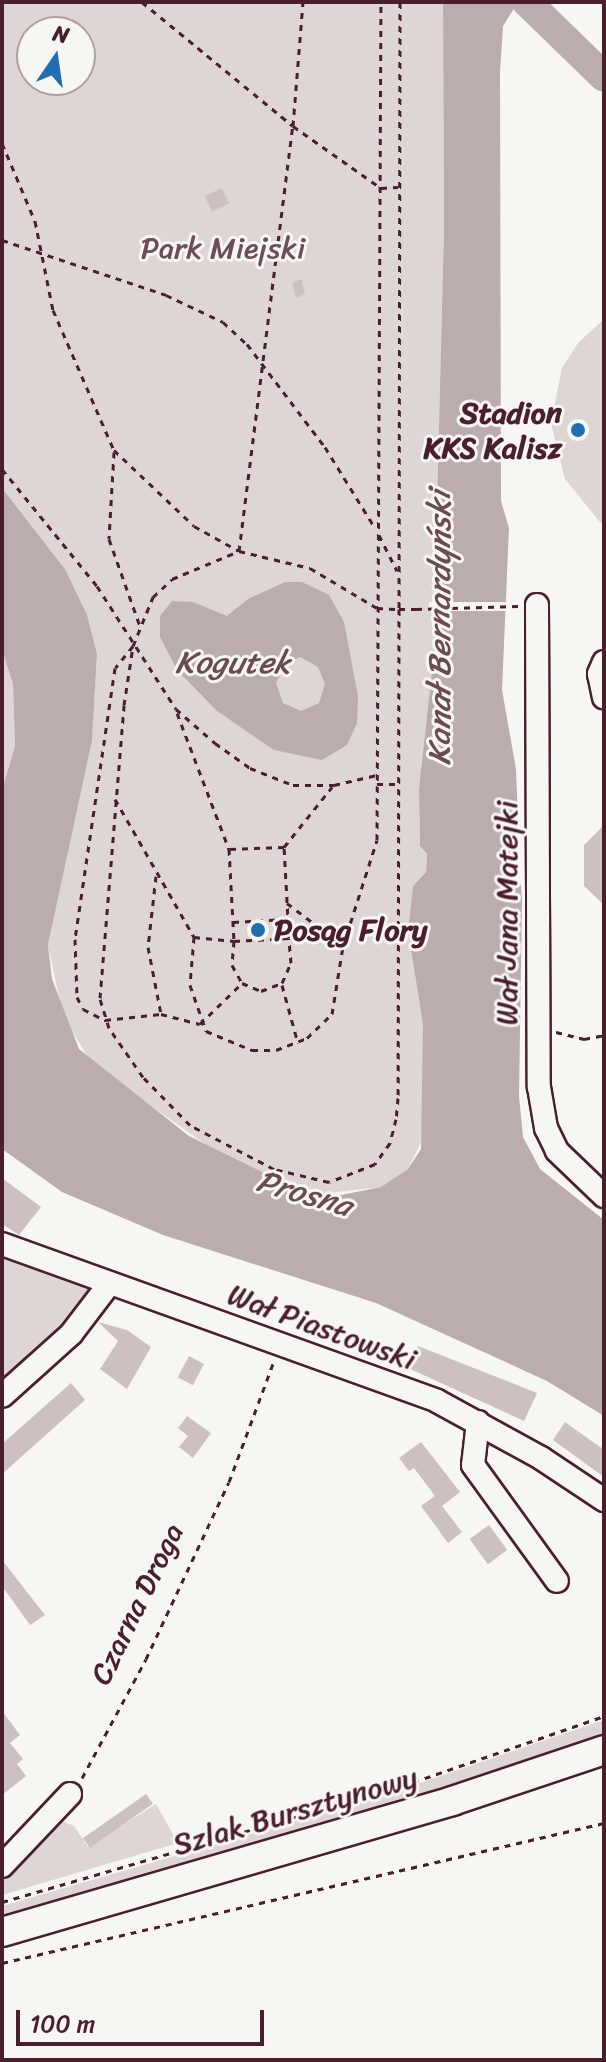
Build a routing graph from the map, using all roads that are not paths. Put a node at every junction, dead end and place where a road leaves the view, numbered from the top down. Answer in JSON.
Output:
{"nodes":[{"id":1,"x":531,"y":605,"type":"road end"},
{"id":2,"x":604,"y":662,"type":"edge"},
{"id":3,"x":604,"y":697,"type":"edge"},
{"id":4,"x":604,"y":1196,"type":"edge"},
{"id":5,"x":2,"y":1244,"type":"edge"},
{"id":6,"x":110,"y":1283,"type":"junction"},
{"id":7,"x":2,"y":1396,"type":"edge"},
{"id":8,"x":478,"y":1422,"type":"junction"},
{"id":9,"x":604,"y":1500,"type":"edge"},
{"id":10,"x":557,"y":1581,"type":"dead end"},
{"id":11,"x":604,"y":1750,"type":"edge"},
{"id":12,"x":70,"y":1794,"type":"road end"},
{"id":13,"x":2,"y":1866,"type":"edge"},
{"id":14,"x":2,"y":1932,"type":"edge"}],
"edges":[{"from":1,"to":4,"type":"street","name":"Wał Jana Matejki"},
{"from":2,"to":3,"type":"street"},
{"from":5,"to":6,"type":"street","name":"Wał Piastowski"},
{"from":6,"to":7,"type":"street"},
{"from":6,"to":8,"type":"street","name":"Wał Piastowski"},
{"from":8,"to":9,"type":"street","name":"Wał Piastowski"},
{"from":8,"to":10,"type":"street"},
{"from":11,"to":14,"type":"main road","name":"Szlak Bursztynowy"},
{"from":12,"to":13,"type":"street"}]}
